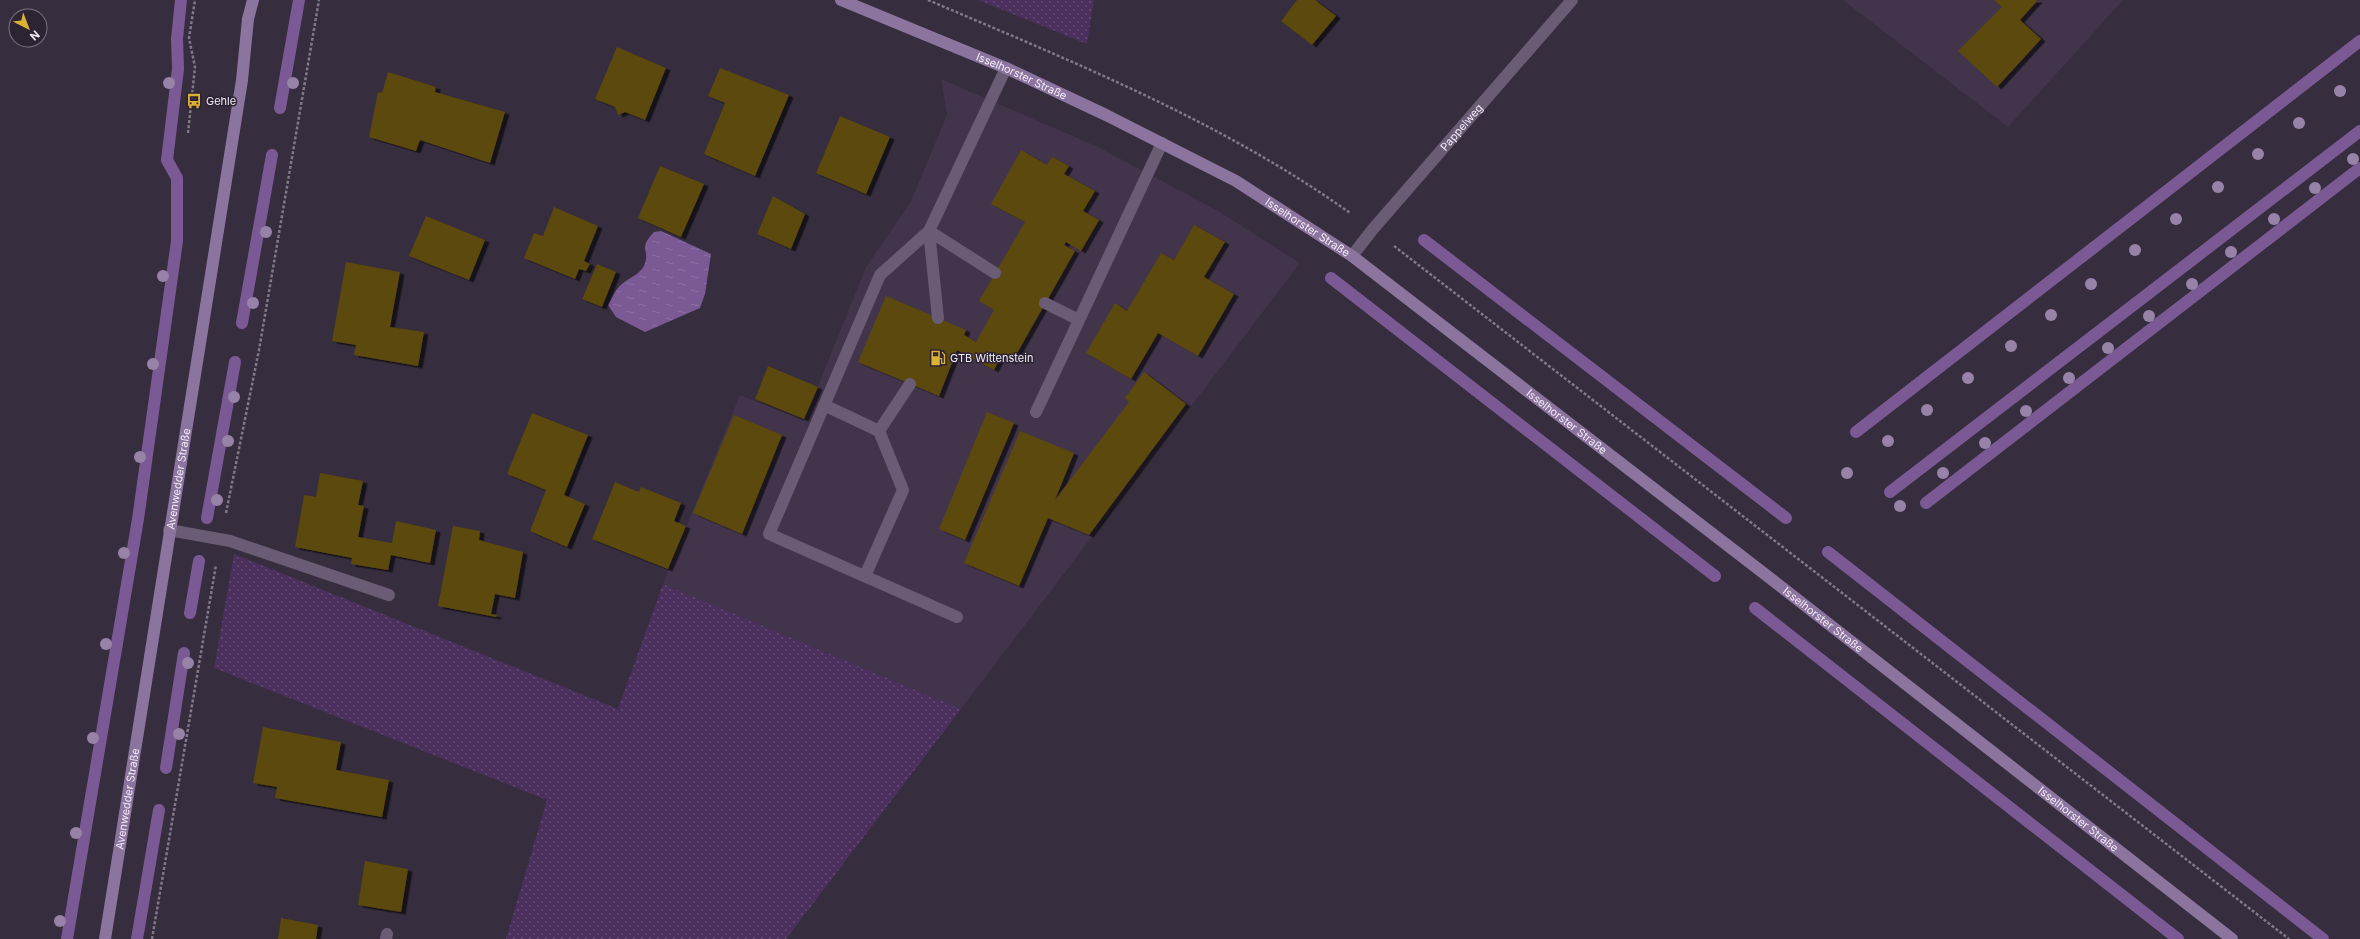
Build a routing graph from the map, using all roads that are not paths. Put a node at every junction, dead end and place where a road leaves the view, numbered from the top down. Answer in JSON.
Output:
{"nodes":[{"id":1,"x":246,"y":0,"type":"edge"},
{"id":2,"x":253,"y":0,"type":"edge"},
{"id":3,"x":841,"y":0,"type":"edge"},
{"id":4,"x":1572,"y":0,"type":"edge"},
{"id":5,"x":248,"y":19,"type":"junction"},
{"id":6,"x":1006,"y":68,"type":"junction"},
{"id":7,"x":1162,"y":143,"type":"junction"},
{"id":8,"x":930,"y":231,"type":"junction"},
{"id":9,"x":1352,"y":256,"type":"junction"},
{"id":10,"x":995,"y":273,"type":"dead end"},
{"id":11,"x":1045,"y":303,"type":"dead end"},
{"id":12,"x":938,"y":318,"type":"dead end"},
{"id":13,"x":1079,"y":320,"type":"junction"},
{"id":14,"x":910,"y":384,"type":"dead end"},
{"id":15,"x":824,"y":405,"type":"junction"},
{"id":16,"x":1036,"y":412,"type":"dead end"},
{"id":17,"x":879,"y":431,"type":"junction"},
{"id":18,"x":169,"y":530,"type":"junction"},
{"id":19,"x":865,"y":576,"type":"junction"},
{"id":20,"x":389,"y":595,"type":"dead end"},
{"id":21,"x":957,"y":617,"type":"dead end"},
{"id":22,"x":104,"y":939,"type":"edge"},
{"id":23,"x":2232,"y":939,"type":"edge"}],
"edges":[{"from":1,"to":5,"type":"street","name":"Avenwedder Straße"},
{"from":2,"to":5,"type":"street","name":"Avenwedder Straße"},
{"from":3,"to":6,"type":"street","name":"Isselhorster Straße"},
{"from":4,"to":9,"type":"street","name":"Pappelweg"},
{"from":5,"to":18,"type":"street","name":"Avenwedder Straße"},
{"from":6,"to":7,"type":"street","name":"Isselhorster Straße"},
{"from":6,"to":8,"type":"street"},
{"from":7,"to":9,"type":"street","name":"Isselhorster Straße"},
{"from":7,"to":13,"type":"street"},
{"from":8,"to":10,"type":"street"},
{"from":8,"to":12,"type":"street"},
{"from":8,"to":15,"type":"street"},
{"from":9,"to":23,"type":"street","name":"Isselhorster Straße"},
{"from":11,"to":13,"type":"street"},
{"from":13,"to":16,"type":"street"},
{"from":14,"to":17,"type":"street"},
{"from":15,"to":17,"type":"street"},
{"from":15,"to":19,"type":"street"},
{"from":17,"to":19,"type":"street"},
{"from":18,"to":20,"type":"street"},
{"from":18,"to":22,"type":"street","name":"Avenwedder Straße"},
{"from":19,"to":21,"type":"street"}]}
